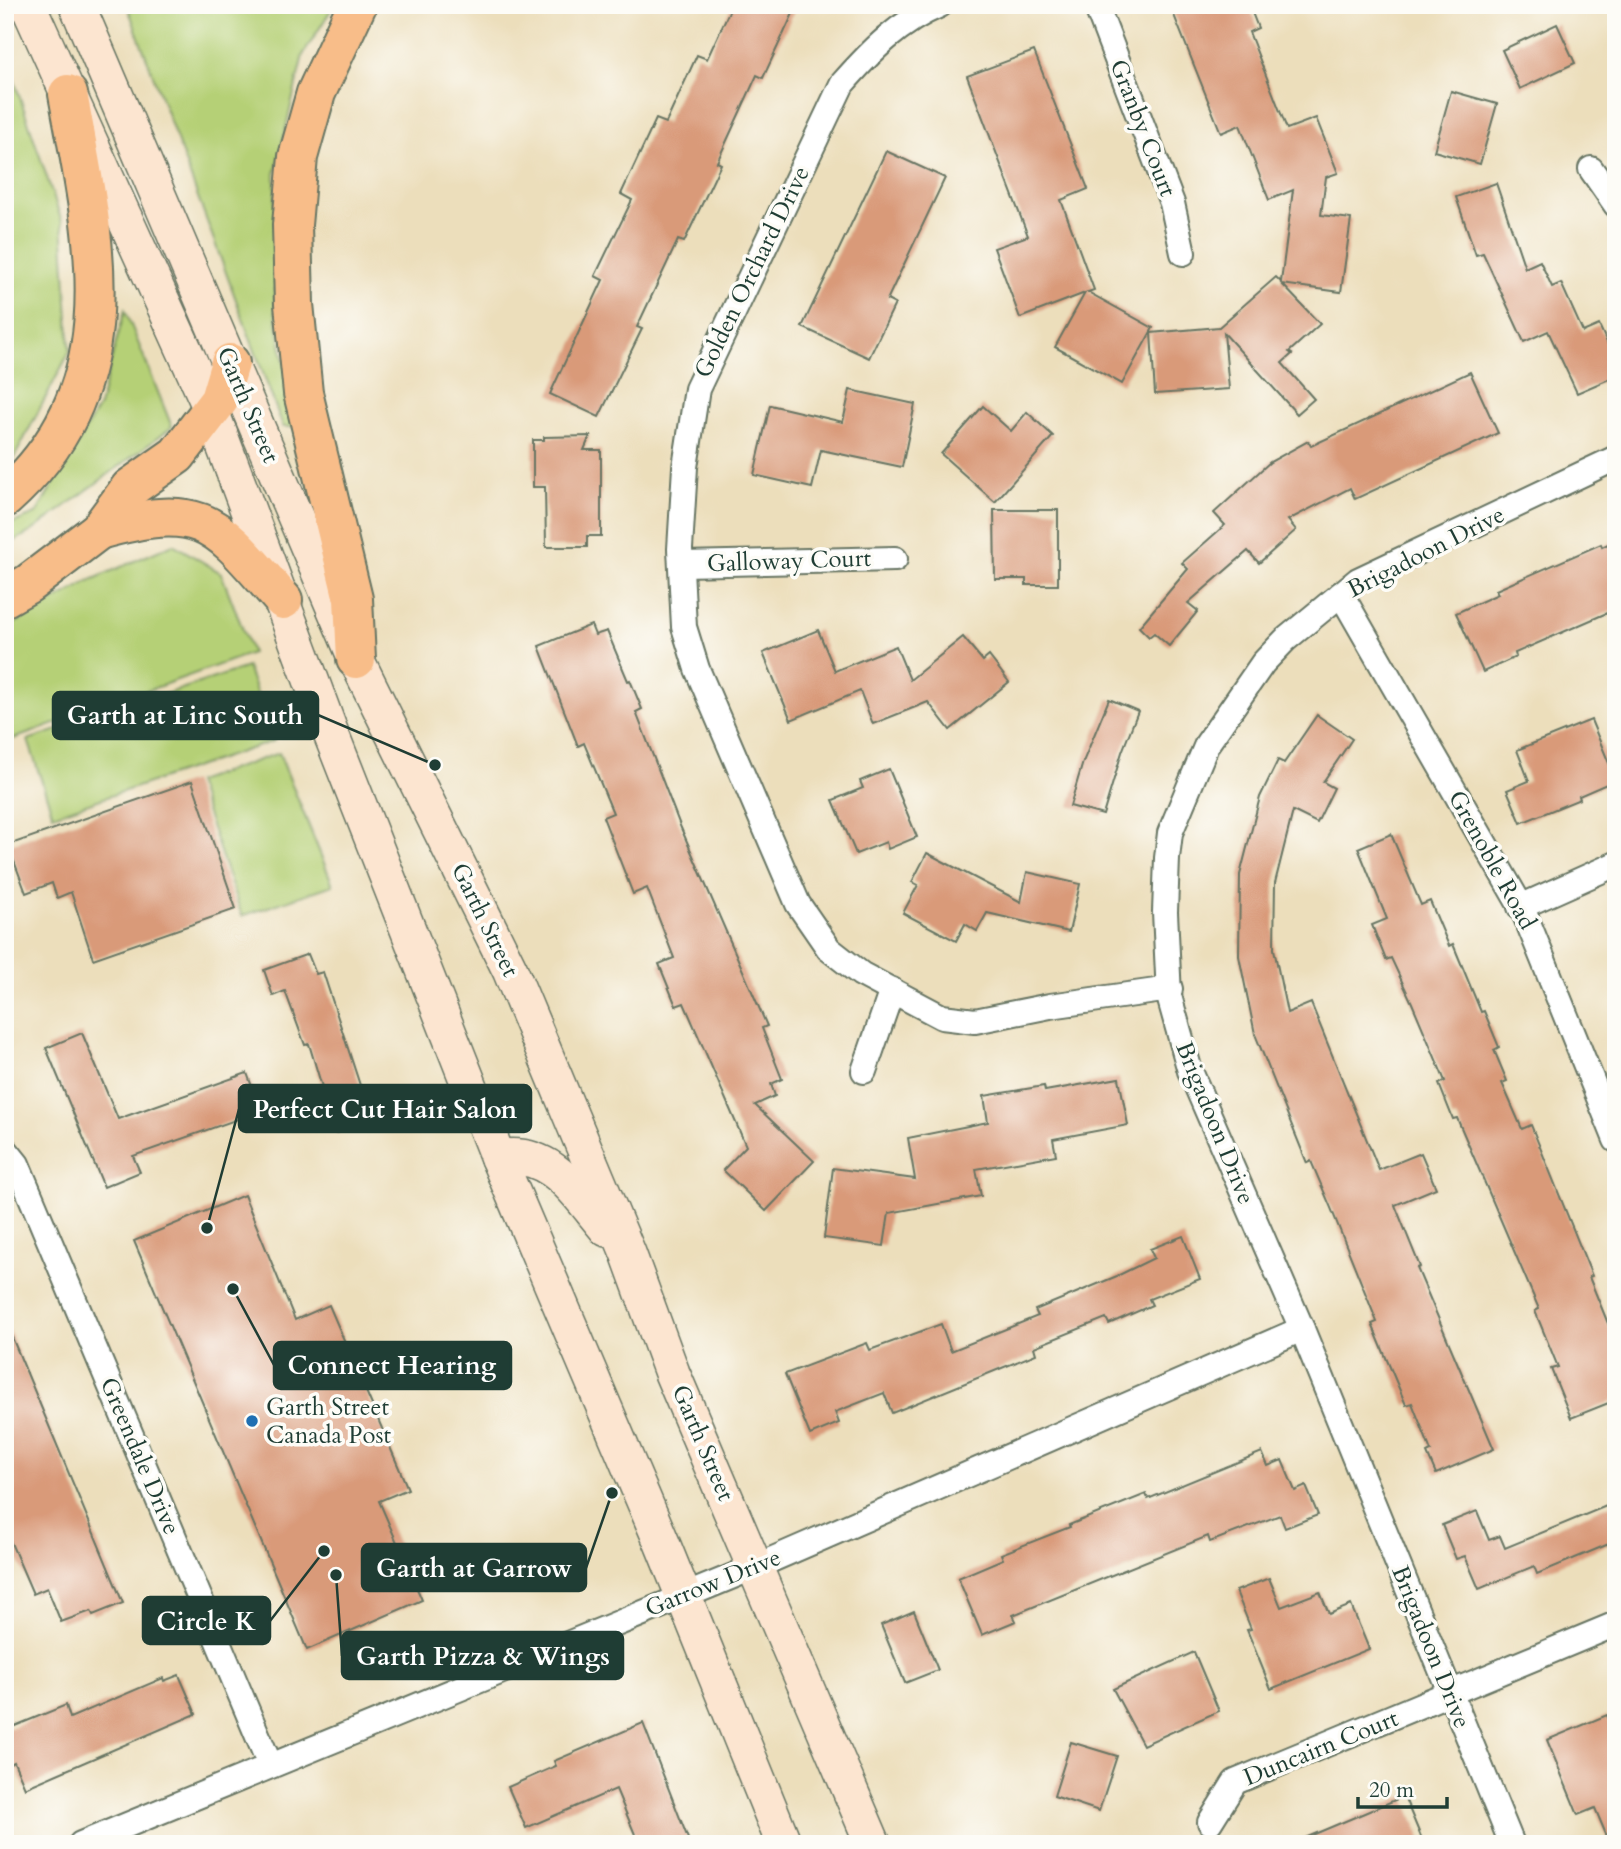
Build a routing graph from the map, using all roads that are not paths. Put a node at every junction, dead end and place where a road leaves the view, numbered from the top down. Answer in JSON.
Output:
{"nodes":[{"id":1,"x":28,"y":5,"type":"edge"},
{"id":2,"x":77,"y":5,"type":"edge"},
{"id":3,"x":357,"y":5,"type":"edge"},
{"id":4,"x":940,"y":5,"type":"edge"},
{"id":5,"x":1096,"y":5,"type":"edge"},
{"id":6,"x":68,"y":94,"type":"junction"},
{"id":7,"x":1591,"y":169,"type":"dead end"},
{"id":8,"x":1616,"y":205,"type":"edge"},
{"id":9,"x":1183,"y":253,"type":"dead end"},
{"id":10,"x":230,"y":363,"type":"junction"},
{"id":11,"x":211,"y":413,"type":"junction"},
{"id":12,"x":1616,"y":458,"type":"edge"},
{"id":13,"x":5,"y":498,"type":"edge"},
{"id":14,"x":99,"y":530,"type":"junction"},
{"id":15,"x":895,"y":559,"type":"dead end"},
{"id":16,"x":683,"y":564,"type":"junction"},
{"id":17,"x":1341,"y":594,"type":"junction"},
{"id":18,"x":5,"y":597,"type":"edge"},
{"id":19,"x":282,"y":600,"type":"junction"},
{"id":20,"x":356,"y":659,"type":"junction"},
{"id":21,"x":1616,"y":864,"type":"edge"},
{"id":22,"x":1520,"y":906,"type":"junction"},
{"id":23,"x":1170,"y":989,"type":"junction"},
{"id":24,"x":892,"y":990,"type":"junction"},
{"id":25,"x":864,"y":1071,"type":"dead end"},
{"id":26,"x":1616,"y":1140,"type":"edge"},
{"id":27,"x":5,"y":1149,"type":"edge"},
{"id":28,"x":498,"y":1158,"type":"junction"},
{"id":29,"x":628,"y":1253,"type":"junction"},
{"id":30,"x":1302,"y":1329,"type":"junction"},
{"id":31,"x":755,"y":1566,"type":"junction"},
{"id":32,"x":683,"y":1597,"type":"junction"},
{"id":33,"x":1616,"y":1624,"type":"edge"},
{"id":34,"x":1451,"y":1695,"type":"junction"},
{"id":35,"x":270,"y":1765,"type":"junction"},
{"id":36,"x":1210,"y":1822,"type":"dead end"},
{"id":37,"x":81,"y":1844,"type":"edge"},
{"id":38,"x":784,"y":1844,"type":"edge"},
{"id":39,"x":873,"y":1844,"type":"edge"},
{"id":40,"x":1511,"y":1844,"type":"edge"}],
"edges":[{"from":1,"to":6,"type":"main road","name":"Garth Street"},
{"from":2,"to":10,"type":"main road","name":"Garth Street"},
{"from":3,"to":20,"type":"highway"},
{"from":4,"to":16,"type":"street","name":"Golden Orchard Drive"},
{"from":5,"to":9,"type":"street","name":"Granby Court"},
{"from":6,"to":11,"type":"main road","name":"Garth Street"},
{"from":6,"to":13,"type":"highway"},
{"from":7,"to":8,"type":"street"},
{"from":10,"to":11,"type":"highway"},
{"from":10,"to":20,"type":"main road","name":"Garth Street"},
{"from":11,"to":14,"type":"highway"},
{"from":11,"to":19,"type":"main road","name":"Garth Street"},
{"from":12,"to":17,"type":"street","name":"Brigadoon Drive"},
{"from":14,"to":18,"type":"highway"},
{"from":14,"to":19,"type":"highway"},
{"from":15,"to":16,"type":"street","name":"Galloway Court"},
{"from":16,"to":24,"type":"street","name":"Golden Orchard Drive"},
{"from":17,"to":22,"type":"street","name":"Grenoble Road"},
{"from":17,"to":23,"type":"street","name":"Brigadoon Drive"},
{"from":19,"to":28,"type":"main road","name":"Garth Street"},
{"from":20,"to":29,"type":"main road","name":"Garth Street"},
{"from":21,"to":22,"type":"street"},
{"from":22,"to":26,"type":"street","name":"Grenoble Road"},
{"from":23,"to":24,"type":"street","name":"Golden Orchard Drive"},
{"from":23,"to":30,"type":"street","name":"Brigadoon Drive"},
{"from":24,"to":25,"type":"street"},
{"from":27,"to":35,"type":"street","name":"Greendale Drive"},
{"from":28,"to":29,"type":"main road"},
{"from":28,"to":32,"type":"main road","name":"Garth Street"},
{"from":29,"to":31,"type":"main road","name":"Garth Street"},
{"from":30,"to":31,"type":"street","name":"Garrow Drive"},
{"from":30,"to":34,"type":"street","name":"Brigadoon Drive"},
{"from":31,"to":32,"type":"street","name":"Garrow Drive"},
{"from":31,"to":39,"type":"main road","name":"Garth Street"},
{"from":32,"to":35,"type":"street","name":"Garrow Drive"},
{"from":32,"to":38,"type":"main road","name":"Garth Street"},
{"from":33,"to":34,"type":"street","name":"Duncairn Court"},
{"from":34,"to":36,"type":"street","name":"Duncairn Court"},
{"from":34,"to":40,"type":"street","name":"Brigadoon Drive"},
{"from":35,"to":37,"type":"street","name":"Garrow Drive"}]}
